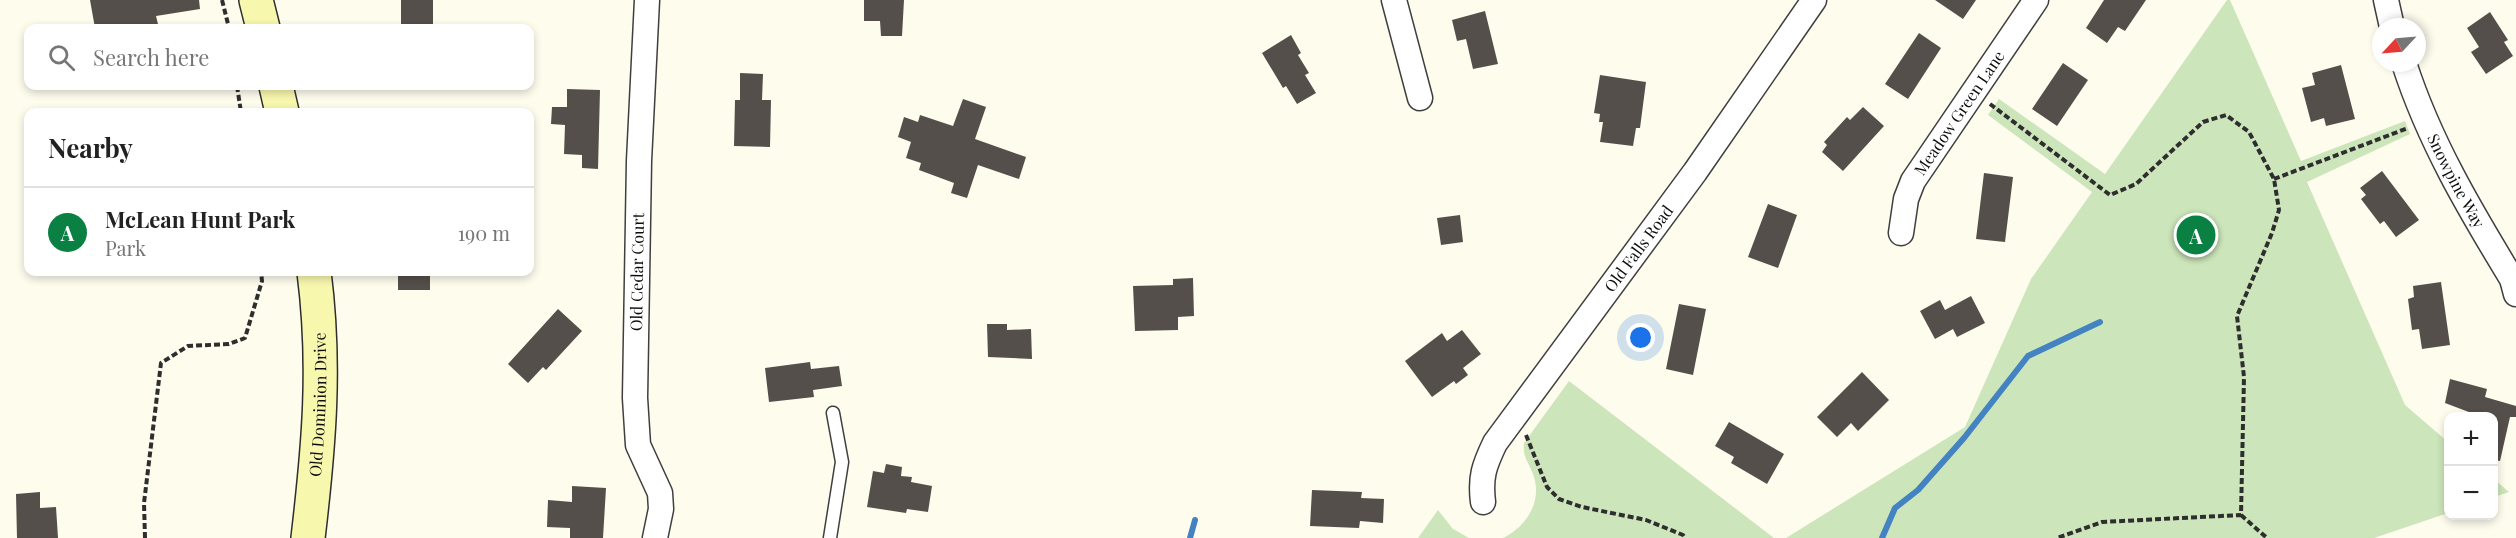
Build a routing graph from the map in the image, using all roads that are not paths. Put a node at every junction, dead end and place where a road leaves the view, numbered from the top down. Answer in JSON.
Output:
{"nodes":[{"id":1,"x":256,"y":0,"type":"edge"},
{"id":2,"x":647,"y":0,"type":"edge"},
{"id":3,"x":1394,"y":0,"type":"edge"},
{"id":4,"x":1815,"y":0,"type":"edge"},
{"id":5,"x":2036,"y":0,"type":"edge"},
{"id":6,"x":2386,"y":0,"type":"edge"},
{"id":7,"x":2390,"y":18,"type":"edge"},
{"id":8,"x":262,"y":24,"type":"edge"},
{"id":9,"x":2407,"y":72,"type":"edge"},
{"id":10,"x":277,"y":90,"type":"edge"},
{"id":11,"x":1420,"y":98,"type":"dead end"},
{"id":12,"x":281,"y":108,"type":"edge"},
{"id":13,"x":1901,"y":233,"type":"dead end"},
{"id":14,"x":314,"y":276,"type":"edge"},
{"id":15,"x":2516,"y":294,"type":"edge"},
{"id":16,"x":833,"y":412,"type":"dead end"},
{"id":17,"x":1483,"y":502,"type":"dead end"},
{"id":18,"x":308,"y":538,"type":"edge"},
{"id":19,"x":655,"y":538,"type":"edge"},
{"id":20,"x":830,"y":538,"type":"edge"}],
"edges":[{"from":1,"to":8,"type":"main road"},
{"from":2,"to":19,"type":"street","name":"Old Cedar Court"},
{"from":3,"to":11,"type":"street"},
{"from":4,"to":17,"type":"street","name":"Old Falls Road"},
{"from":5,"to":13,"type":"street","name":"Meadow Green Lane"},
{"from":6,"to":7,"type":"street"},
{"from":9,"to":15,"type":"street","name":"Snowpine Way"},
{"from":10,"to":12,"type":"main road"},
{"from":14,"to":18,"type":"main road","name":"Old Dominion Drive"},
{"from":16,"to":20,"type":"lane"}]}
